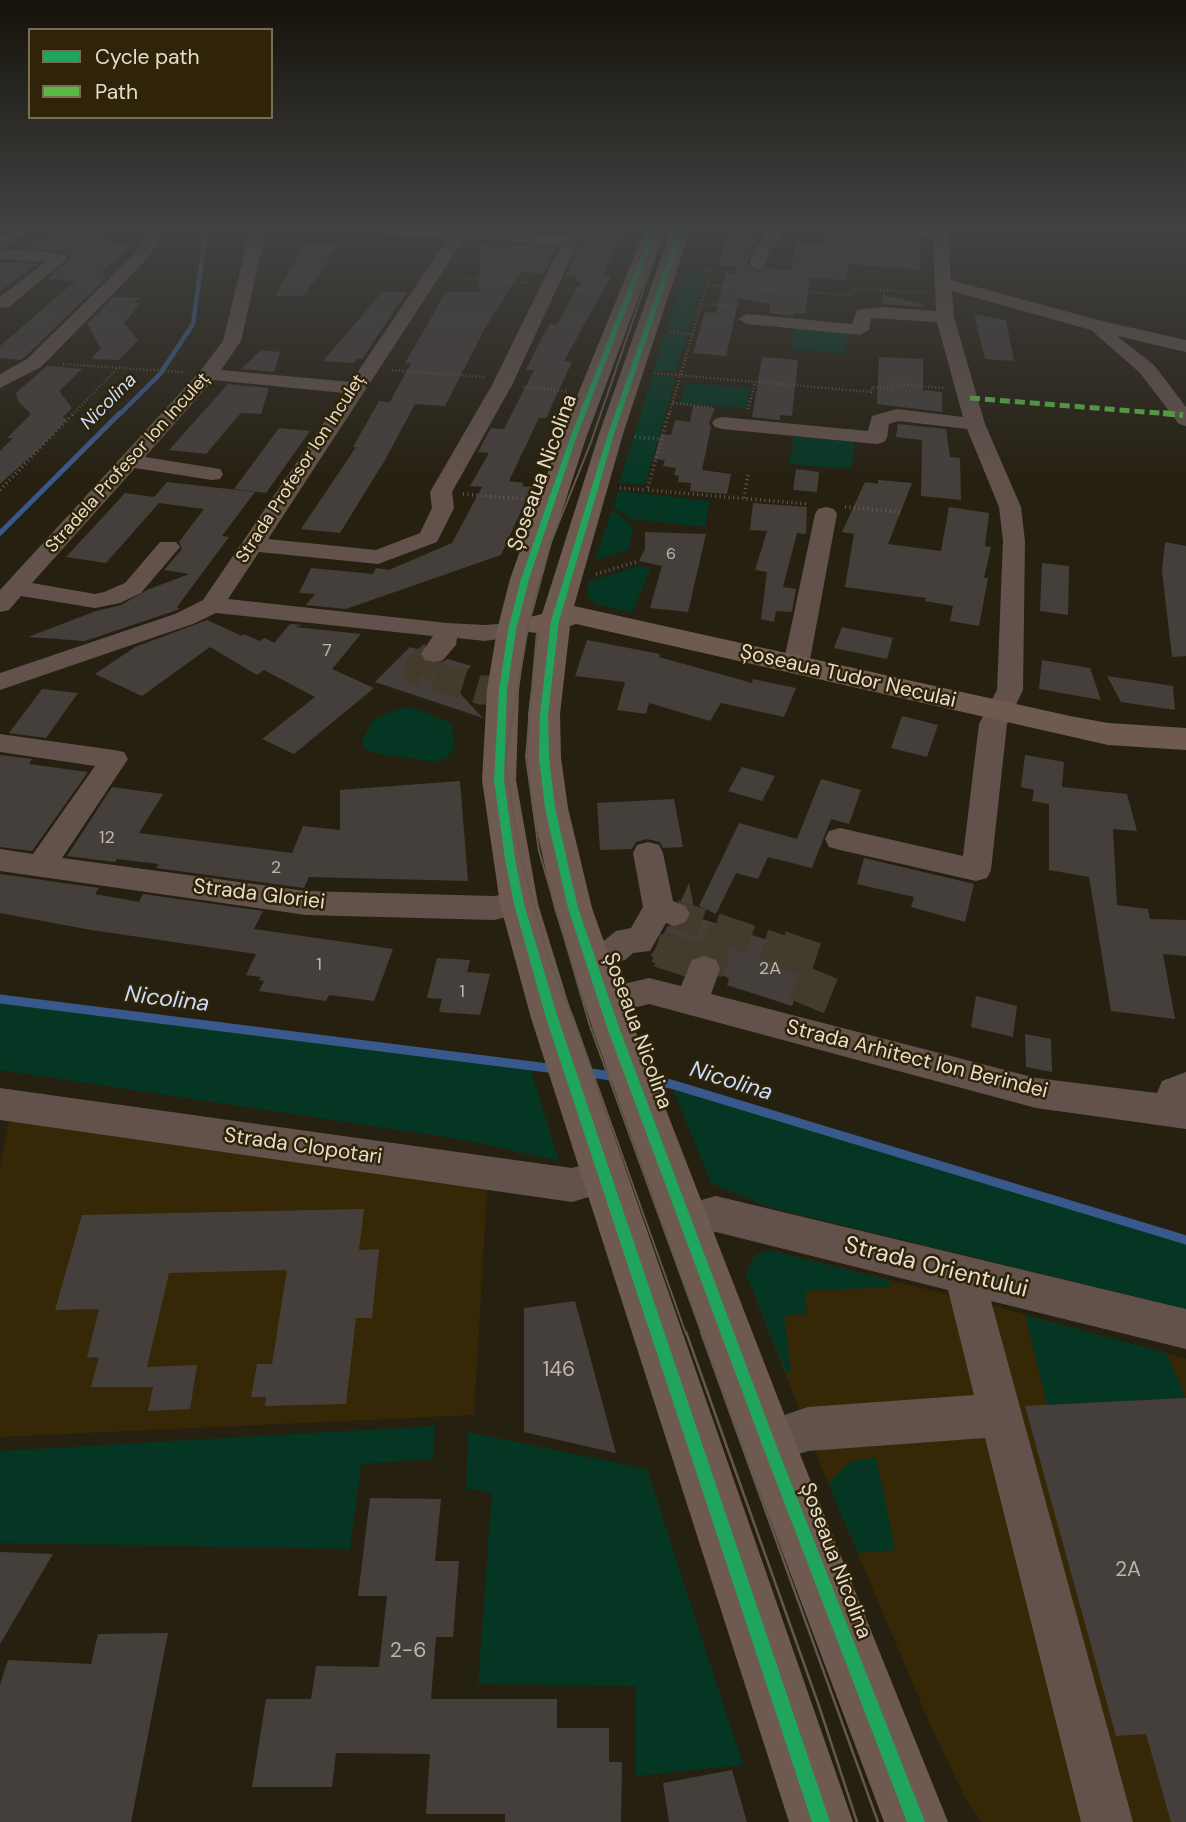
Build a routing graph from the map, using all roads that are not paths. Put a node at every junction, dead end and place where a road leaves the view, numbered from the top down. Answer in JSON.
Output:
{"nodes":[{"id":1,"x":83,"y":315,"type":"edge"},
{"id":2,"x":238,"y":315,"type":"edge"},
{"id":3,"x":404,"y":315,"type":"edge"},
{"id":4,"x":535,"y":315,"type":"edge"},
{"id":5,"x":621,"y":315,"type":"edge"},
{"id":6,"x":652,"y":315,"type":"edge"},
{"id":7,"x":863,"y":315,"type":"edge"},
{"id":8,"x":920,"y":315,"type":"edge"},
{"id":9,"x":1059,"y":315,"type":"edge"},
{"id":10,"x":944,"y":317,"type":"joint"},
{"id":11,"x":747,"y":319,"type":"dead end"},
{"id":12,"x":1098,"y":326,"type":"junction"},
{"id":13,"x":1186,"y":346,"type":"edge"},
{"id":14,"x":208,"y":374,"type":"junction"},
{"id":15,"x":2,"y":378,"type":"edge"},
{"id":16,"x":354,"y":388,"type":"junction"},
{"id":17,"x":1186,"y":420,"type":"edge"},
{"id":18,"x":722,"y":424,"type":"dead end"},
{"id":19,"x":975,"y":424,"type":"junction"},
{"id":20,"x":130,"y":461,"type":"junction"},
{"id":21,"x":212,"y":474,"type":"dead end"},
{"id":22,"x":837,"y":511,"type":"road end"},
{"id":23,"x":253,"y":544,"type":"junction"},
{"id":24,"x":169,"y":547,"type":"dead end"},
{"id":25,"x":8,"y":597,"type":"edge"},
{"id":26,"x":212,"y":605,"type":"junction"},
{"id":27,"x":555,"y":621,"type":"junction"},
{"id":28,"x":447,"y":630,"type":"junction"},
{"id":29,"x":512,"y":630,"type":"junction"},
{"id":30,"x":433,"y":654,"type":"tunnel mouth"},
{"id":31,"x":0,"y":663,"type":"edge"},
{"id":32,"x":796,"y":664,"type":"junction"},
{"id":33,"x":33,"y":670,"type":"junction"},
{"id":34,"x":0,"y":682,"type":"edge"},
{"id":35,"x":1000,"y":712,"type":"junction"},
{"id":36,"x":1186,"y":739,"type":"edge"},
{"id":37,"x":0,"y":743,"type":"edge"},
{"id":38,"x":840,"y":839,"type":"dead end"},
{"id":39,"x":648,"y":853,"type":"dead end"},
{"id":40,"x":0,"y":860,"type":"edge"},
{"id":41,"x":41,"y":865,"type":"junction"},
{"id":42,"x":519,"y":904,"type":"junction"},
{"id":43,"x":589,"y":956,"type":"junction"},
{"id":44,"x":610,"y":1015,"type":"junction"},
{"id":45,"x":1180,"y":1103,"type":"edge"},
{"id":46,"x":0,"y":1104,"type":"edge"},
{"id":47,"x":602,"y":1167,"type":"junction"},
{"id":48,"x":678,"y":1200,"type":"junction"},
{"id":49,"x":964,"y":1275,"type":"junction"},
{"id":50,"x":1186,"y":1329,"type":"edge"},
{"id":51,"x":1000,"y":1415,"type":"junction"},
{"id":52,"x":768,"y":1442,"type":"junction"},
{"id":53,"x":821,"y":1822,"type":"edge"},
{"id":54,"x":916,"y":1822,"type":"edge"},
{"id":55,"x":1107,"y":1822,"type":"edge"}],
"edges":[{"from":1,"to":15,"type":"street"},
{"from":2,"to":14,"type":"street","name":"Stradela Profesor Ion Inculeț"},
{"from":3,"to":16,"type":"street","name":"Strada Profesor Ion Inculeț"},
{"from":4,"to":23,"type":"street"},
{"from":5,"to":29,"type":"main road","name":"Șoseaua Nicolina"},
{"from":6,"to":27,"type":"main road","name":"Șoseaua Nicolina"},
{"from":7,"to":11,"type":"street"},
{"from":8,"to":10,"type":"street"},
{"from":9,"to":12,"type":"street"},
{"from":10,"to":19,"type":"street"},
{"from":12,"to":13,"type":"street"},
{"from":12,"to":17,"type":"street"},
{"from":14,"to":16,"type":"street"},
{"from":14,"to":20,"type":"street","name":"Stradela Profesor Ion Inculeț"},
{"from":16,"to":23,"type":"street","name":"Strada Profesor Ion Inculeț"},
{"from":18,"to":19,"type":"street"},
{"from":19,"to":35,"type":"street"},
{"from":20,"to":21,"type":"street"},
{"from":20,"to":25,"type":"street","name":"Stradela Profesor Ion Inculeț"},
{"from":22,"to":32,"type":"street"},
{"from":23,"to":26,"type":"street","name":"Strada Profesor Ion Inculeț"},
{"from":24,"to":25,"type":"street"},
{"from":26,"to":28,"type":"street"},
{"from":26,"to":33,"type":"street"},
{"from":27,"to":29,"type":"main road","name":"Șoseaua Tudor Neculai"},
{"from":27,"to":32,"type":"main road","name":"Șoseaua Tudor Neculai"},
{"from":27,"to":43,"type":"main road","name":"Șoseaua Nicolina"},
{"from":28,"to":29,"type":"street"},
{"from":28,"to":30,"type":"street"},
{"from":29,"to":42,"type":"main road","name":"Șoseaua Nicolina"},
{"from":31,"to":33,"type":"street"},
{"from":32,"to":35,"type":"main road","name":"Șoseaua Tudor Neculai"},
{"from":33,"to":34,"type":"street"},
{"from":35,"to":36,"type":"main road","name":"Șoseaua Tudor Neculai"},
{"from":35,"to":38,"type":"street"},
{"from":37,"to":41,"type":"street"},
{"from":39,"to":43,"type":"street"},
{"from":40,"to":41,"type":"street","name":"Strada Gloriei"},
{"from":41,"to":42,"type":"street","name":"Strada Gloriei"},
{"from":42,"to":47,"type":"main road","name":"Șoseaua Nicolina"},
{"from":43,"to":44,"type":"main road","name":"Șoseaua Nicolina"},
{"from":44,"to":45,"type":"street","name":"Strada Arhitect Ion Berindei"},
{"from":44,"to":48,"type":"main road","name":"Șoseaua Nicolina"},
{"from":46,"to":47,"type":"street","name":"Strada Clopotari"},
{"from":47,"to":53,"type":"main road","name":"Șoseaua Nicolina"},
{"from":48,"to":49,"type":"street","name":"Strada Orientului"},
{"from":48,"to":52,"type":"main road","name":"Șoseaua Nicolina"},
{"from":49,"to":50,"type":"street","name":"Strada Orientului"},
{"from":49,"to":51,"type":"street"},
{"from":51,"to":52,"type":"street"},
{"from":51,"to":55,"type":"street"},
{"from":52,"to":54,"type":"main road","name":"Șoseaua Nicolina"}]}
